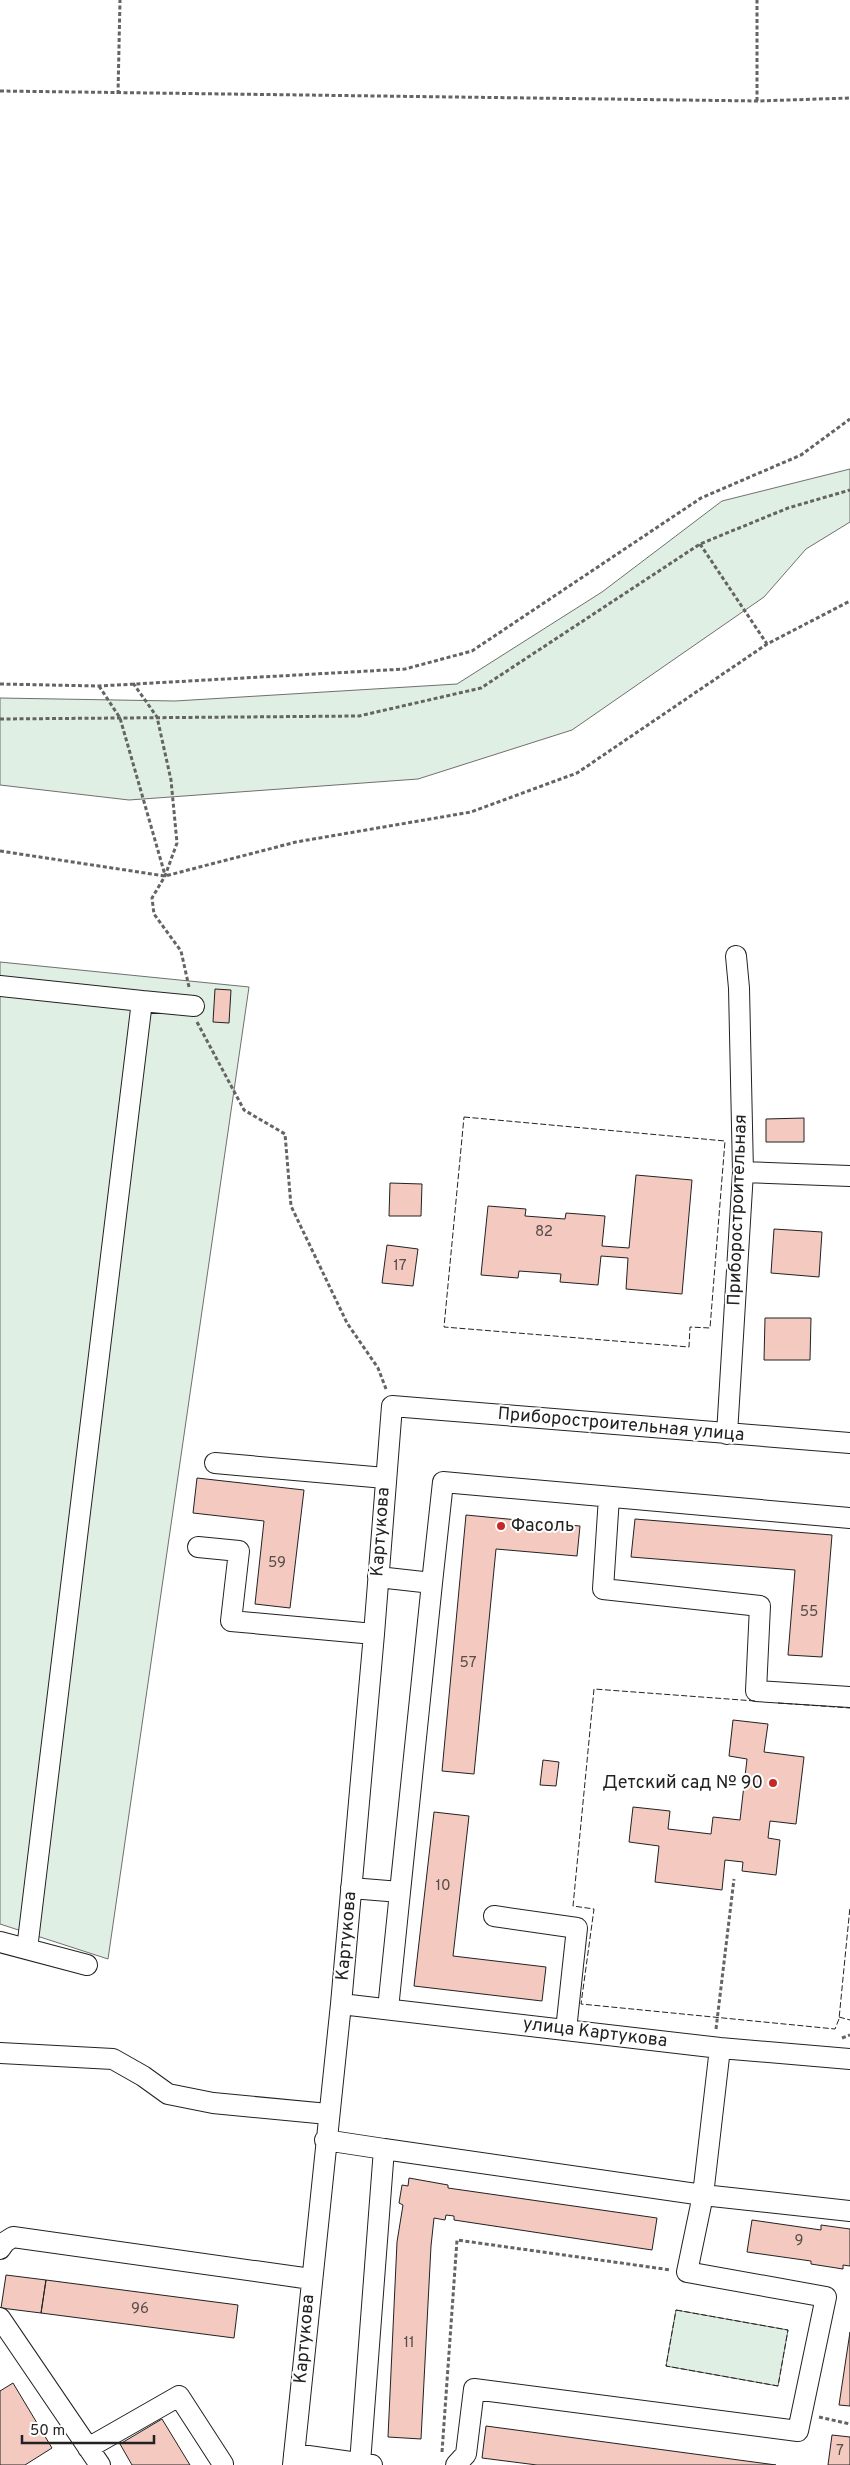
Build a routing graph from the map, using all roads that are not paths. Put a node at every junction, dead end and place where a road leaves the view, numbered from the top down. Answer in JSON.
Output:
{"nodes":[{"id":1,"x":736,"y":956,"type":"dead end"},
{"id":2,"x":0,"y":986,"type":"edge"},
{"id":3,"x":142,"y":1001,"type":"junction"},
{"id":4,"x":194,"y":1006,"type":"road end"},
{"id":5,"x":743,"y":1172,"type":"junction"},
{"id":6,"x":850,"y":1176,"type":"edge"},
{"id":7,"x":392,"y":1406,"type":"joint"},
{"id":8,"x":727,"y":1434,"type":"junction"},
{"id":9,"x":850,"y":1443,"type":"edge"},
{"id":10,"x":215,"y":1464,"type":"dead end"},
{"id":11,"x":385,"y":1478,"type":"junction"},
{"id":12,"x":609,"y":1497,"type":"junction"},
{"id":13,"x":850,"y":1518,"type":"edge"},
{"id":14,"x":198,"y":1547,"type":"dead end"},
{"id":15,"x":378,"y":1576,"type":"junction"},
{"id":16,"x":432,"y":1583,"type":"junction"},
{"id":17,"x":374,"y":1634,"type":"junction"},
{"id":18,"x":850,"y":1697,"type":"edge"},
{"id":19,"x":351,"y":1888,"type":"junction"},
{"id":20,"x":400,"y":1892,"type":"junction"},
{"id":21,"x":494,"y":1916,"type":"dead end"},
{"id":22,"x":0,"y":1942,"type":"edge"},
{"id":23,"x":27,"y":1949,"type":"junction"},
{"id":24,"x":87,"y":1965,"type":"dead end"},
{"id":25,"x":341,"y":2004,"type":"junction"},
{"id":26,"x":388,"y":2009,"type":"junction"},
{"id":27,"x":566,"y":2030,"type":"junction"},
{"id":28,"x":717,"y":2047,"type":"junction"},
{"id":29,"x":0,"y":2053,"type":"edge"},
{"id":30,"x":850,"y":2059,"type":"edge"},
{"id":31,"x":328,"y":2114,"type":"junction"},
{"id":32,"x":325,"y":2140,"type":"junction"},
{"id":33,"x":384,"y":2149,"type":"junction"},
{"id":34,"x":702,"y":2195,"type":"junction"},
{"id":35,"x":850,"y":2211,"type":"edge"},
{"id":36,"x":0,"y":2249,"type":"edge"},
{"id":37,"x":311,"y":2279,"type":"junction"},
{"id":38,"x":0,"y":2318,"type":"edge"},
{"id":39,"x":88,"y":2448,"type":"junction"},
{"id":40,"x":294,"y":2459,"type":"edge"},
{"id":41,"x":449,"y":2460,"type":"edge"},
{"id":42,"x":223,"y":2464,"type":"edge"},
{"id":43,"x":366,"y":2464,"type":"edge"},
{"id":44,"x":100,"y":2465,"type":"edge"}],
"edges":[{"from":1,"to":5,"type":"street","name":"Приборостроительная"},
{"from":2,"to":3,"type":"street"},
{"from":3,"to":4,"type":"street"},
{"from":3,"to":23,"type":"street"},
{"from":5,"to":6,"type":"street"},
{"from":5,"to":8,"type":"street","name":"Приборостроительная"},
{"from":7,"to":8,"type":"street","name":"Приборостроительная улица"},
{"from":7,"to":11,"type":"street","name":"Картукова"},
{"from":8,"to":9,"type":"street","name":"Приборостроительная улица"},
{"from":10,"to":11,"type":"street"},
{"from":11,"to":15,"type":"street","name":"Картукова"},
{"from":12,"to":13,"type":"street"},
{"from":12,"to":16,"type":"street"},
{"from":12,"to":18,"type":"street"},
{"from":14,"to":17,"type":"street"},
{"from":15,"to":16,"type":"street"},
{"from":15,"to":17,"type":"street","name":"Картукова"},
{"from":16,"to":20,"type":"street"},
{"from":17,"to":19,"type":"street","name":"Картукова"},
{"from":19,"to":20,"type":"street"},
{"from":19,"to":25,"type":"street","name":"Картукова"},
{"from":20,"to":26,"type":"street"},
{"from":21,"to":27,"type":"street"},
{"from":22,"to":23,"type":"street"},
{"from":23,"to":24,"type":"street"},
{"from":25,"to":26,"type":"street","name":"улица Картукова"},
{"from":25,"to":31,"type":"street","name":"Картукова"},
{"from":26,"to":27,"type":"street","name":"улица Картукова"},
{"from":27,"to":28,"type":"street","name":"улица Картукова"},
{"from":28,"to":30,"type":"street","name":"улица Картукова"},
{"from":28,"to":34,"type":"street"},
{"from":29,"to":31,"type":"street"},
{"from":31,"to":32,"type":"street","name":"Картукова"},
{"from":32,"to":33,"type":"street"},
{"from":32,"to":37,"type":"street","name":"Картукова"},
{"from":33,"to":34,"type":"street"},
{"from":33,"to":43,"type":"street"},
{"from":34,"to":35,"type":"street"},
{"from":34,"to":41,"type":"street"},
{"from":36,"to":37,"type":"street"},
{"from":37,"to":40,"type":"street","name":"Картукова"},
{"from":38,"to":39,"type":"street"},
{"from":39,"to":42,"type":"street"},
{"from":39,"to":44,"type":"street"},
{"from":40,"to":43,"type":"street"}]}
